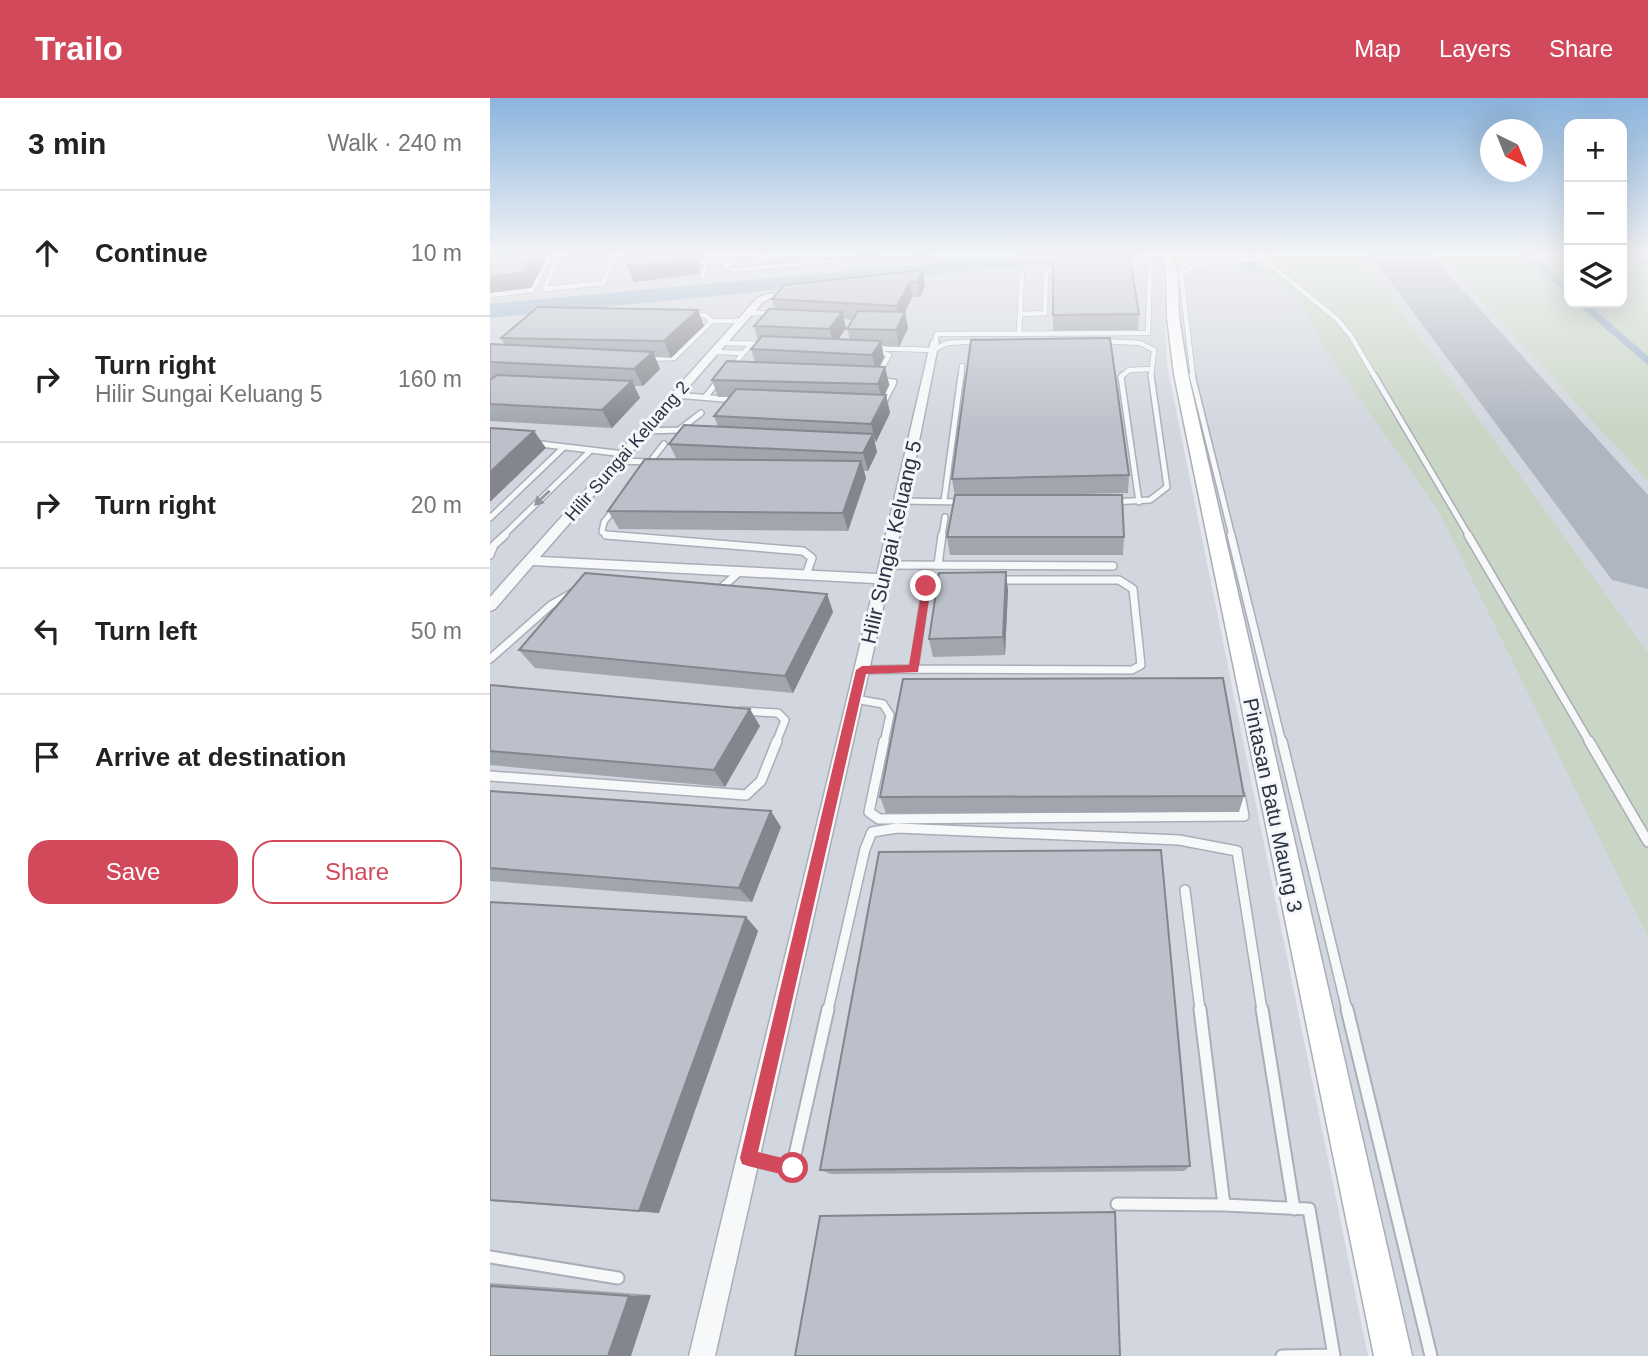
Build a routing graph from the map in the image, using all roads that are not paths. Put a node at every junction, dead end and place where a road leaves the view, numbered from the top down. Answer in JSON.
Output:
{"nodes":[{"id":1,"x":751,"y":312,"type":"edge"},
{"id":2,"x":1045,"y":312,"type":"edge"},
{"id":3,"x":1148,"y":312,"type":"edge"},
{"id":4,"x":1173,"y":312,"type":"edge"},
{"id":5,"x":1185,"y":312,"type":"edge"},
{"id":6,"x":1328,"y":312,"type":"edge"},
{"id":7,"x":771,"y":313,"type":"joint"},
{"id":8,"x":679,"y":314,"type":"edge"},
{"id":9,"x":1020,"y":314,"type":"joint"},
{"id":10,"x":746,"y":317,"type":"junction"},
{"id":11,"x":776,"y":317,"type":"edge"},
{"id":12,"x":712,"y":320,"type":"junction"},
{"id":13,"x":759,"y":334,"type":"edge"},
{"id":14,"x":1019,"y":334,"type":"junction"},
{"id":15,"x":751,"y":344,"type":"junction"},
{"id":16,"x":779,"y":345,"type":"edge"},
{"id":17,"x":934,"y":345,"type":"junction"},
{"id":18,"x":719,"y":347,"type":"junction"},
{"id":19,"x":772,"y":347,"type":"edge"},
{"id":20,"x":863,"y":348,"type":"edge"},
{"id":21,"x":869,"y":352,"type":"edge"},
{"id":22,"x":743,"y":353,"type":"junction"},
{"id":23,"x":639,"y":359,"type":"edge"},
{"id":24,"x":962,"y":366,"type":"dead end"},
{"id":25,"x":1150,"y":369,"type":"junction"},
{"id":26,"x":675,"y":395,"type":"junction"},
{"id":27,"x":706,"y":396,"type":"junction"},
{"id":28,"x":740,"y":400,"type":"edge"},
{"id":29,"x":869,"y":405,"type":"edge"},
{"id":30,"x":701,"y":414,"type":"dead end"},
{"id":31,"x":645,"y":431,"type":"junction"},
{"id":32,"x":517,"y":442,"type":"edge"},
{"id":33,"x":664,"y":444,"type":"dead end"},
{"id":34,"x":563,"y":448,"type":"junction"},
{"id":35,"x":590,"y":451,"type":"junction"},
{"id":36,"x":621,"y":458,"type":"junction"},
{"id":37,"x":650,"y":462,"type":"junction"},
{"id":38,"x":660,"y":467,"type":"edge"},
{"id":39,"x":621,"y":501,"type":"edge"},
{"id":40,"x":901,"y":502,"type":"junction"},
{"id":41,"x":944,"y":502,"type":"junction"},
{"id":42,"x":972,"y":502,"type":"edge"},
{"id":43,"x":1097,"y":502,"type":"edge"},
{"id":44,"x":1139,"y":502,"type":"junction"},
{"id":45,"x":945,"y":517,"type":"dead end"},
{"id":46,"x":490,"y":518,"type":"edge"},
{"id":47,"x":492,"y":545,"type":"edge"},
{"id":48,"x":490,"y":555,"type":"edge"},
{"id":49,"x":530,"y":561,"type":"junction"},
{"id":50,"x":938,"y":565,"type":"junction"},
{"id":51,"x":1113,"y":565,"type":"dead end"},
{"id":52,"x":739,"y":572,"type":"junction"},
{"id":53,"x":884,"y":572,"type":"junction"},
{"id":54,"x":806,"y":575,"type":"junction"},
{"id":55,"x":949,"y":580,"type":"edge"},
{"id":56,"x":989,"y":580,"type":"edge"},
{"id":57,"x":584,"y":589,"type":"edge"},
{"id":58,"x":706,"y":595,"type":"edge"},
{"id":59,"x":490,"y":606,"type":"edge"},
{"id":60,"x":490,"y":659,"type":"edge"},
{"id":61,"x":914,"y":669,"type":"junction"},
{"id":62,"x":862,"y":670,"type":"junction"},
{"id":63,"x":855,"y":699,"type":"junction"},
{"id":64,"x":737,"y":710,"type":"edge"},
{"id":65,"x":490,"y":776,"type":"edge"},
{"id":66,"x":1239,"y":789,"type":"edge"},
{"id":67,"x":1648,"y":842,"type":"edge"},
{"id":68,"x":1185,"y":890,"type":"dead end"},
{"id":69,"x":748,"y":1158,"type":"junction"},
{"id":70,"x":1117,"y":1204,"type":"dead end"},
{"id":71,"x":1224,"y":1205,"type":"junction"},
{"id":72,"x":1294,"y":1209,"type":"junction"},
{"id":73,"x":490,"y":1257,"type":"edge"},
{"id":74,"x":618,"y":1278,"type":"dead end"},
{"id":75,"x":702,"y":1356,"type":"edge"},
{"id":76,"x":1282,"y":1356,"type":"edge"},
{"id":77,"x":1334,"y":1356,"type":"edge"},
{"id":78,"x":1392,"y":1356,"type":"edge"},
{"id":79,"x":1431,"y":1356,"type":"edge"}],
"edges":[{"from":1,"to":10,"type":"street","name":"Hilir Sungai Keluang 2"},
{"from":2,"to":9,"type":"lane"},
{"from":3,"to":14,"type":"lane"},
{"from":4,"to":78,"type":"street","name":"Pintasan Batu Maung 3"},
{"from":5,"to":79,"type":"lane"},
{"from":6,"to":67,"type":"lane"},
{"from":7,"to":10,"type":"lane"},
{"from":7,"to":11,"type":"lane"},
{"from":8,"to":12,"type":"lane"},
{"from":9,"to":14,"type":"lane"},
{"from":10,"to":12,"type":"lane"},
{"from":10,"to":18,"type":"street","name":"Hilir Sungai Keluang 2"},
{"from":12,"to":23,"type":"lane"},
{"from":13,"to":15,"type":"lane"},
{"from":14,"to":17,"type":"lane"},
{"from":15,"to":16,"type":"lane"},
{"from":15,"to":18,"type":"lane"},
{"from":17,"to":20,"type":"lane"},
{"from":17,"to":25,"type":"lane"},
{"from":17,"to":40,"type":"street","name":"Hilir Sungai Keluang 5"},
{"from":18,"to":22,"type":"lane"},
{"from":18,"to":26,"type":"street","name":"Hilir Sungai Keluang 2"},
{"from":19,"to":22,"type":"lane"},
{"from":21,"to":29,"type":"lane"},
{"from":22,"to":27,"type":"lane"},
{"from":24,"to":41,"type":"lane"},
{"from":25,"to":44,"type":"lane"},
{"from":25,"to":44,"type":"lane"},
{"from":26,"to":27,"type":"lane"},
{"from":26,"to":31,"type":"street","name":"Hilir Sungai Keluang 2"},
{"from":27,"to":28,"type":"lane"},
{"from":30,"to":31,"type":"lane"},
{"from":31,"to":36,"type":"street","name":"Hilir Sungai Keluang 2"},
{"from":32,"to":34,"type":"lane"},
{"from":33,"to":37,"type":"lane"},
{"from":34,"to":35,"type":"lane"},
{"from":34,"to":46,"type":"lane"},
{"from":35,"to":36,"type":"lane"},
{"from":35,"to":47,"type":"lane","one_way":true},
{"from":36,"to":37,"type":"lane"},
{"from":36,"to":49,"type":"street","name":"Hilir Sungai Keluang 2"},
{"from":37,"to":38,"type":"lane"},
{"from":39,"to":54,"type":"lane"},
{"from":40,"to":41,"type":"lane"},
{"from":40,"to":53,"type":"street","name":"Hilir Sungai Keluang 5"},
{"from":41,"to":42,"type":"lane"},
{"from":43,"to":44,"type":"lane"},
{"from":45,"to":50,"type":"lane"},
{"from":47,"to":48,"type":"lane"},
{"from":49,"to":52,"type":"street"},
{"from":49,"to":59,"type":"street","name":"Hilir Sungai Keluang 2"},
{"from":50,"to":51,"type":"lane"},
{"from":50,"to":53,"type":"lane"},
{"from":52,"to":54,"type":"street"},
{"from":52,"to":58,"type":"lane"},
{"from":53,"to":54,"type":"street"},
{"from":53,"to":62,"type":"street","name":"Hilir Sungai Keluang 5"},
{"from":55,"to":61,"type":"lane"},
{"from":56,"to":61,"type":"lane"},
{"from":57,"to":60,"type":"lane"},
{"from":61,"to":62,"type":"lane"},
{"from":62,"to":63,"type":"street","name":"Hilir Sungai Keluang 5"},
{"from":63,"to":66,"type":"lane"},
{"from":63,"to":69,"type":"street","name":"Hilir Sungai Keluang 5"},
{"from":64,"to":65,"type":"lane"},
{"from":68,"to":71,"type":"lane"},
{"from":69,"to":72,"type":"lane"},
{"from":69,"to":75,"type":"street","name":"Hilir Sungai Keluang 5"},
{"from":70,"to":71,"type":"lane"},
{"from":71,"to":72,"type":"lane"},
{"from":72,"to":77,"type":"lane"},
{"from":73,"to":74,"type":"lane"},
{"from":76,"to":77,"type":"lane"}]}
